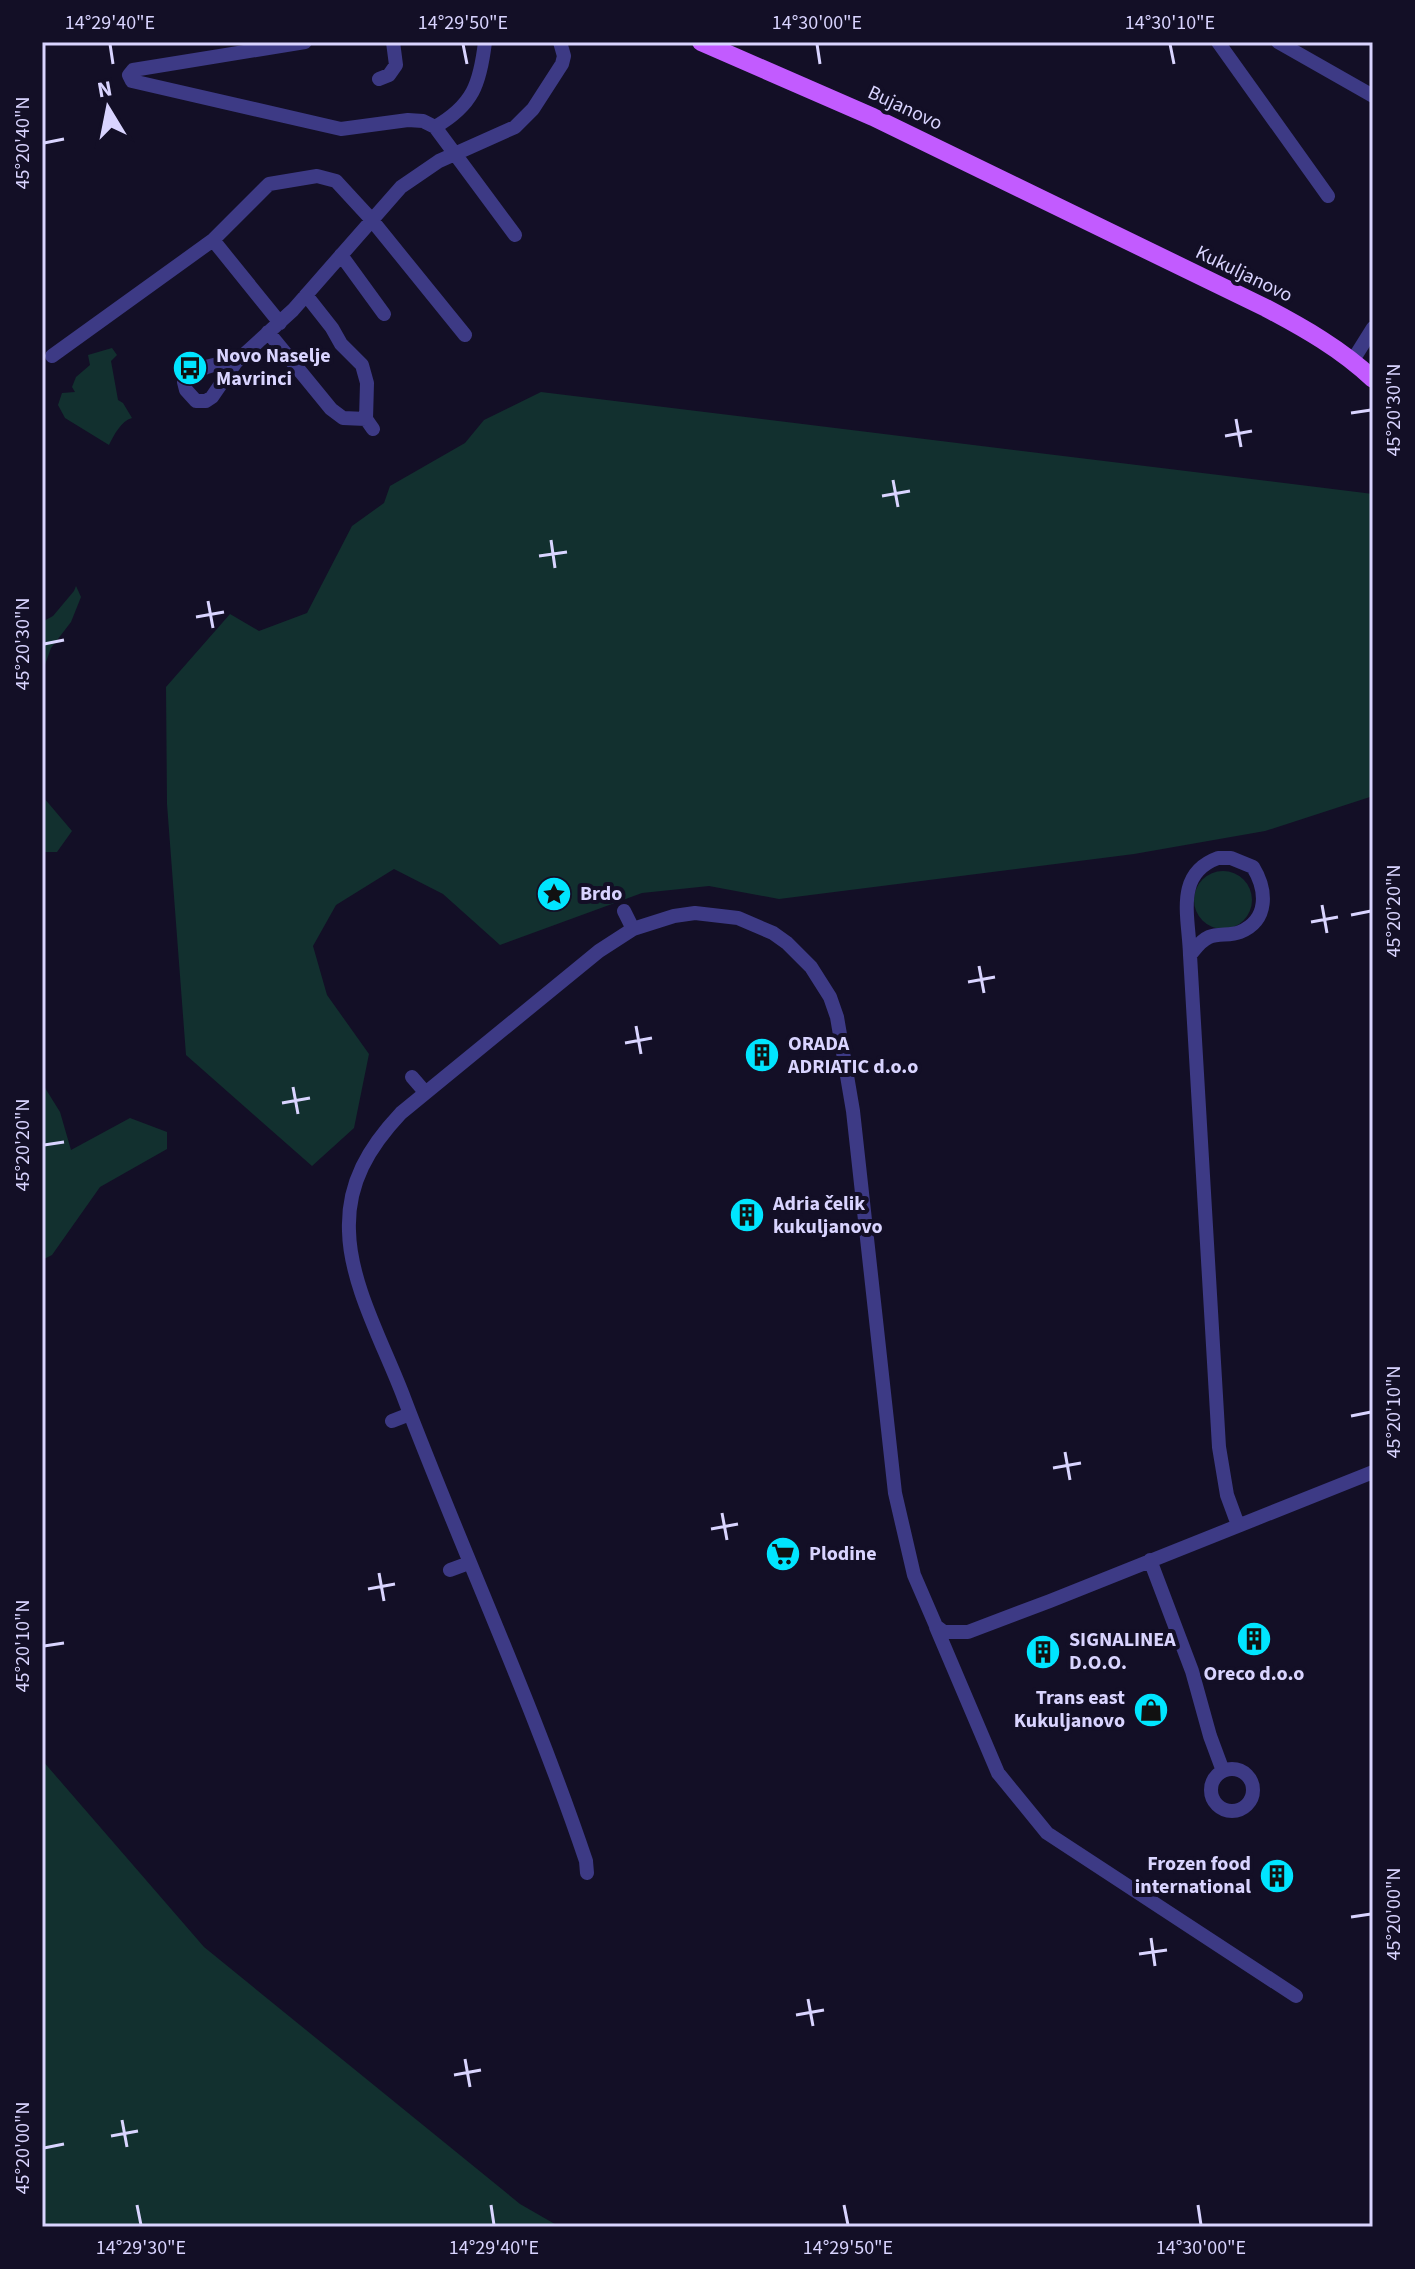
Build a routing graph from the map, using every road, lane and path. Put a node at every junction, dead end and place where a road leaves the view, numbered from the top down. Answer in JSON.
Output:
{"nodes":[{"id":1,"x":305,"y":42,"type":"edge"},
{"id":2,"x":393,"y":42,"type":"edge"},
{"id":3,"x":485,"y":42,"type":"edge"},
{"id":4,"x":560,"y":42,"type":"edge"},
{"id":5,"x":701,"y":42,"type":"edge"},
{"id":6,"x":1218,"y":42,"type":"edge"},
{"id":7,"x":1278,"y":42,"type":"edge"},
{"id":8,"x":379,"y":79,"type":"dead end"},
{"id":9,"x":1373,"y":96,"type":"edge"},
{"id":10,"x":435,"y":127,"type":"junction"},
{"id":11,"x":454,"y":154,"type":"junction"},
{"id":12,"x":1328,"y":196,"type":"dead end"},
{"id":13,"x":371,"y":219,"type":"junction"},
{"id":14,"x":1086,"y":220,"type":"joint"},
{"id":15,"x":515,"y":235,"type":"dead end"},
{"id":16,"x":213,"y":240,"type":"junction"},
{"id":17,"x":341,"y":255,"type":"junction"},
{"id":18,"x":306,"y":295,"type":"junction"},
{"id":19,"x":384,"y":314,"type":"dead end"},
{"id":20,"x":274,"y":328,"type":"junction"},
{"id":21,"x":1373,"y":328,"type":"edge"},
{"id":22,"x":465,"y":335,"type":"dead end"},
{"id":23,"x":52,"y":356,"type":"dead end"},
{"id":24,"x":1353,"y":360,"type":"junction"},
{"id":25,"x":236,"y":362,"type":"dead end"},
{"id":26,"x":1373,"y":379,"type":"edge"},
{"id":27,"x":624,"y":911,"type":"dead end"},
{"id":28,"x":633,"y":929,"type":"junction"},
{"id":29,"x":1190,"y":955,"type":"junction"},
{"id":30,"x":412,"y":1077,"type":"dead end"},
{"id":31,"x":425,"y":1092,"type":"junction"},
{"id":32,"x":410,"y":1414,"type":"junction"},
{"id":33,"x":392,"y":1421,"type":"dead end"},
{"id":34,"x":1373,"y":1472,"type":"edge"},
{"id":35,"x":1238,"y":1525,"type":"junction"},
{"id":36,"x":1150,"y":1560,"type":"junction"},
{"id":37,"x":469,"y":1563,"type":"junction"},
{"id":38,"x":450,"y":1570,"type":"dead end"},
{"id":39,"x":936,"y":1626,"type":"junction"},
{"id":40,"x":1223,"y":1771,"type":"dead end"},
{"id":41,"x":587,"y":1873,"type":"dead end"},
{"id":42,"x":1296,"y":1996,"type":"dead end"}],
"edges":[{"from":1,"to":10,"type":"street"},
{"from":2,"to":8,"type":"street"},
{"from":3,"to":10,"type":"street"},
{"from":4,"to":11,"type":"street"},
{"from":5,"to":14,"type":"main road","name":"Bujanovo"},
{"from":6,"to":12,"type":"street"},
{"from":7,"to":9,"type":"street"},
{"from":10,"to":11,"type":"street"},
{"from":11,"to":13,"type":"street"},
{"from":11,"to":15,"type":"street"},
{"from":13,"to":16,"type":"street"},
{"from":13,"to":17,"type":"street"},
{"from":13,"to":22,"type":"street"},
{"from":14,"to":24,"type":"main road","name":"Kukuljanovo"},
{"from":16,"to":20,"type":"street"},
{"from":16,"to":23,"type":"street"},
{"from":17,"to":18,"type":"street"},
{"from":17,"to":19,"type":"street"},
{"from":18,"to":20,"type":"street"},
{"from":18,"to":20,"type":"street"},
{"from":20,"to":25,"type":"street"},
{"from":21,"to":24,"type":"street"},
{"from":24,"to":26,"type":"main road","name":"Kukuljanovo"},
{"from":27,"to":28,"type":"street"},
{"from":28,"to":31,"type":"street"},
{"from":28,"to":39,"type":"street"},
{"from":29,"to":29,"type":"street"},
{"from":29,"to":35,"type":"street"},
{"from":30,"to":31,"type":"street"},
{"from":31,"to":32,"type":"street"},
{"from":32,"to":33,"type":"street"},
{"from":32,"to":37,"type":"street"},
{"from":34,"to":35,"type":"street"},
{"from":35,"to":36,"type":"street"},
{"from":36,"to":39,"type":"street"},
{"from":36,"to":40,"type":"street"},
{"from":37,"to":38,"type":"street"},
{"from":37,"to":41,"type":"street"},
{"from":39,"to":42,"type":"street"}]}
